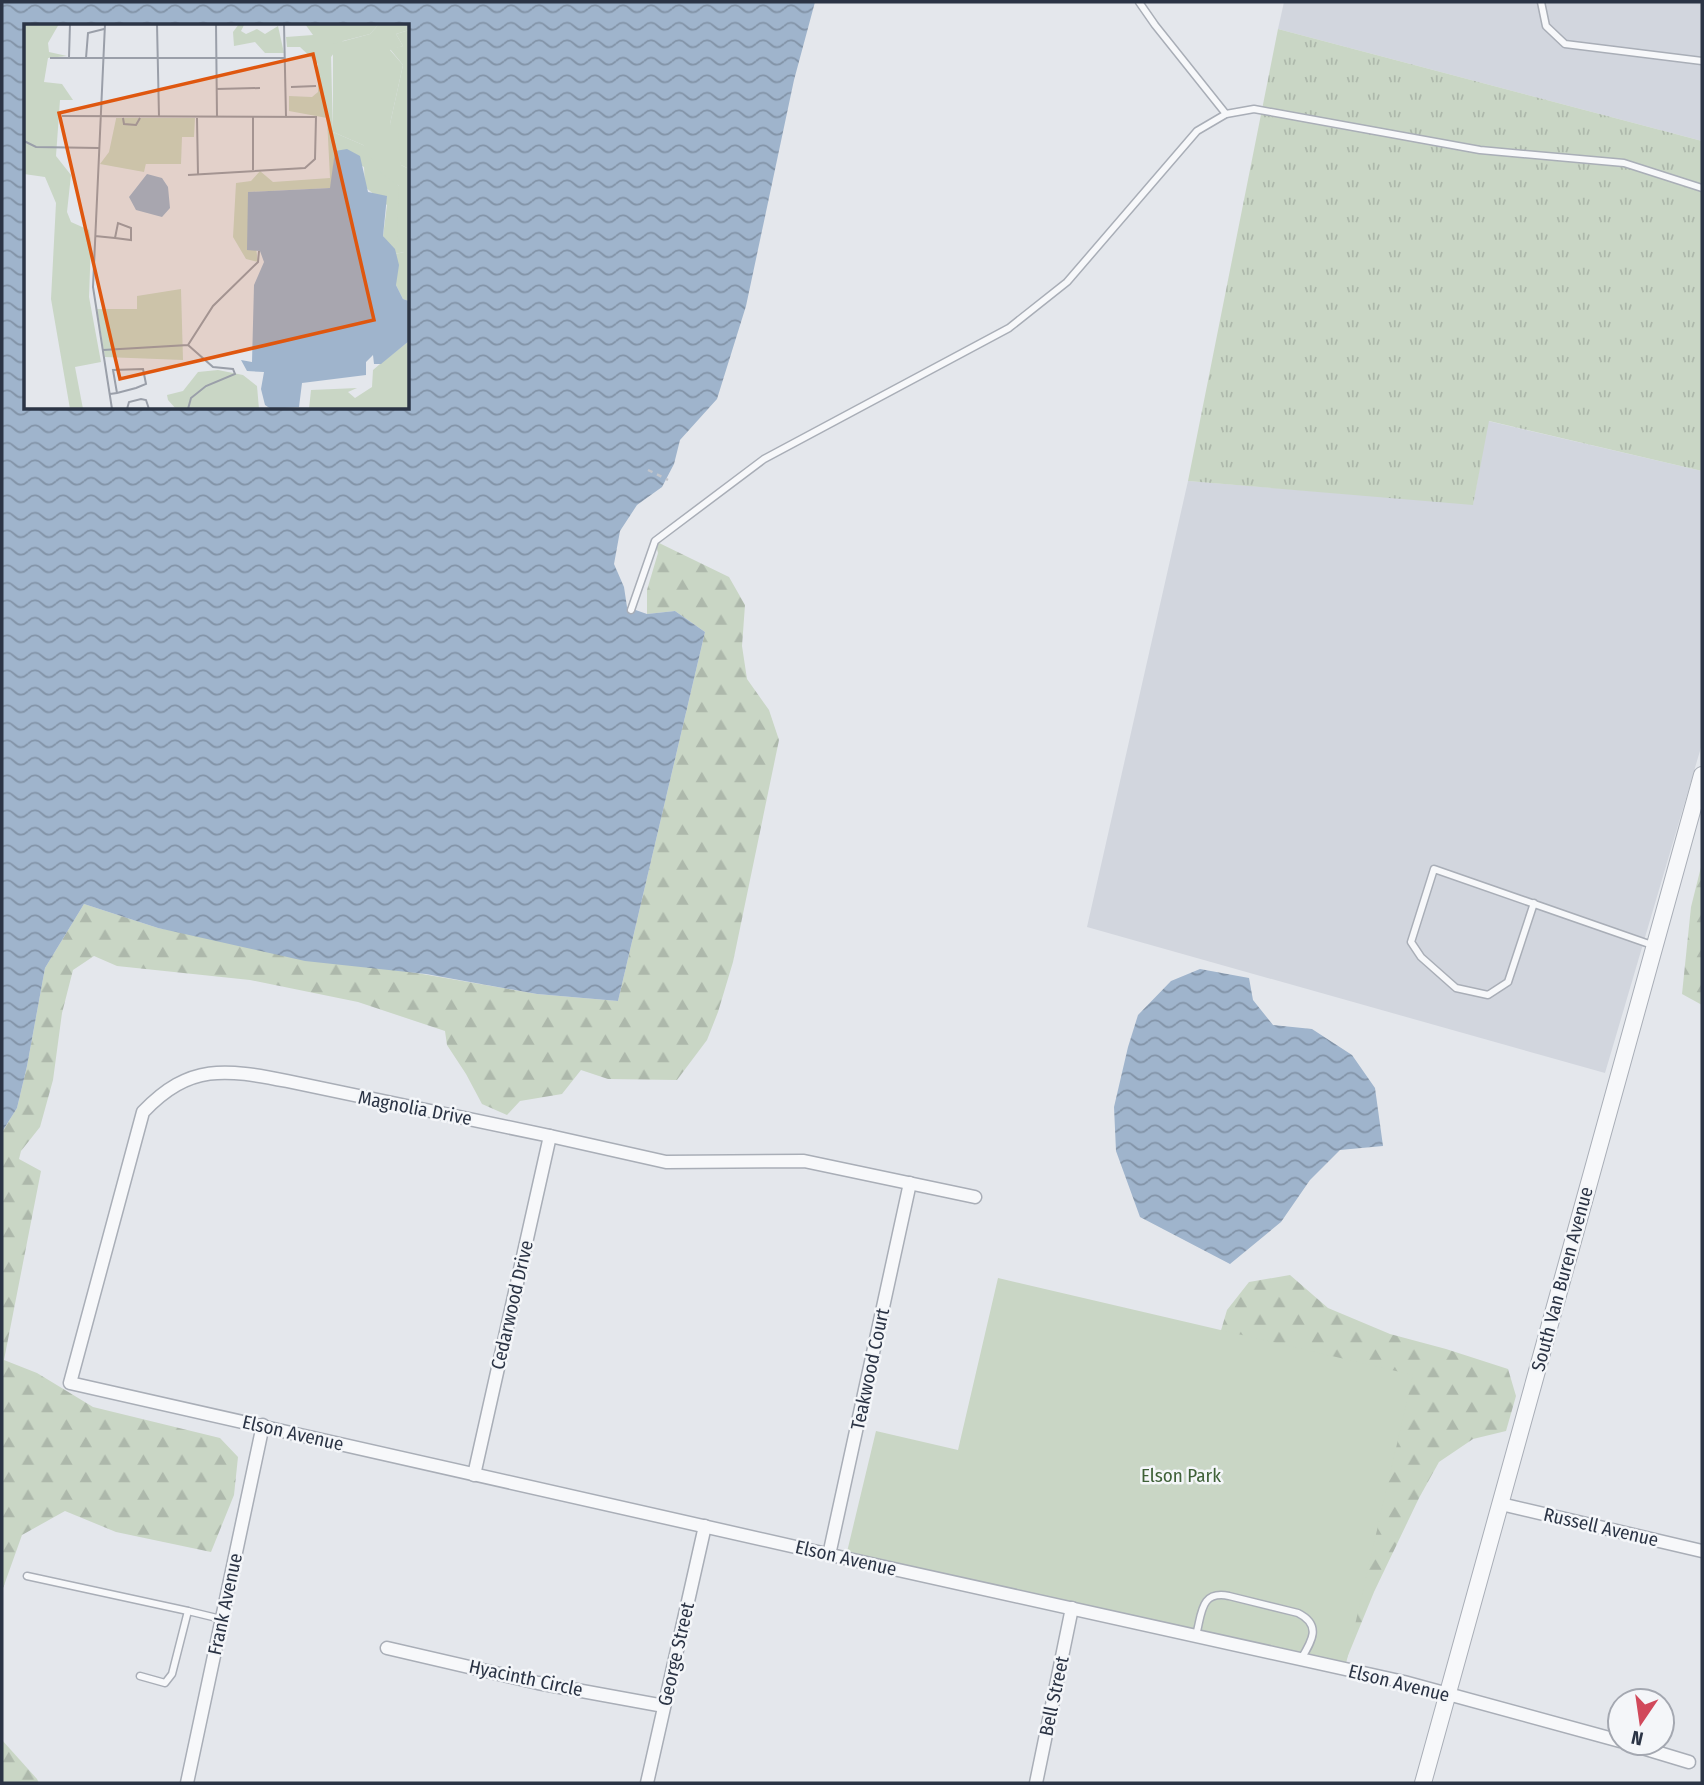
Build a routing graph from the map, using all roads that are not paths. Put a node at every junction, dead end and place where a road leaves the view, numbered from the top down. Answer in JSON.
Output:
{"nodes":[{"id":1,"x":1139,"y":2,"type":"edge"},
{"id":2,"x":1541,"y":2,"type":"edge"},
{"id":3,"x":1702,"y":61,"type":"edge"},
{"id":4,"x":1226,"y":114,"type":"junction"},
{"id":5,"x":1702,"y":188,"type":"edge"},
{"id":6,"x":631,"y":610,"type":"dead end"},
{"id":7,"x":1702,"y":775,"type":"edge"},
{"id":8,"x":1534,"y":903,"type":"junction"},
{"id":9,"x":1654,"y":946,"type":"junction"},
{"id":10,"x":550,"y":1136,"type":"junction"},
{"id":11,"x":910,"y":1183,"type":"junction"},
{"id":12,"x":975,"y":1197,"type":"dead end"},
{"id":13,"x":70,"y":1383,"type":"joint"},
{"id":14,"x":263,"y":1425,"type":"junction"},
{"id":15,"x":474,"y":1475,"type":"junction"},
{"id":16,"x":1501,"y":1504,"type":"junction"},
{"id":17,"x":705,"y":1526,"type":"junction"},
{"id":18,"x":1702,"y":1551,"type":"edge"},
{"id":19,"x":829,"y":1555,"type":"junction"},
{"id":20,"x":27,"y":1576,"type":"dead end"},
{"id":21,"x":1072,"y":1608,"type":"junction"},
{"id":22,"x":188,"y":1611,"type":"junction"},
{"id":23,"x":221,"y":1619,"type":"junction"},
{"id":24,"x":1196,"y":1635,"type":"junction"},
{"id":25,"x":387,"y":1648,"type":"dead end"},
{"id":26,"x":1301,"y":1660,"type":"junction"},
{"id":27,"x":139,"y":1676,"type":"dead end"},
{"id":28,"x":1448,"y":1695,"type":"junction"},
{"id":29,"x":664,"y":1706,"type":"junction"},
{"id":30,"x":1606,"y":1737,"type":"edge"},
{"id":31,"x":1672,"y":1757,"type":"edge"},
{"id":32,"x":1689,"y":1762,"type":"dead end"},
{"id":33,"x":187,"y":1783,"type":"edge"},
{"id":34,"x":647,"y":1783,"type":"edge"},
{"id":35,"x":1036,"y":1783,"type":"edge"},
{"id":36,"x":1423,"y":1783,"type":"edge"}],
"edges":[{"from":1,"to":4,"type":"lane"},
{"from":2,"to":3,"type":"lane"},
{"from":4,"to":5,"type":"lane"},
{"from":4,"to":6,"type":"lane"},
{"from":7,"to":9,"type":"street","name":"South Van Buren Avenue"},
{"from":8,"to":8,"type":"lane"},
{"from":8,"to":9,"type":"lane"},
{"from":9,"to":16,"type":"street","name":"South Van Buren Avenue"},
{"from":10,"to":11,"type":"street","name":"Magnolia Drive"},
{"from":10,"to":13,"type":"street","name":"Magnolia Drive"},
{"from":10,"to":15,"type":"street","name":"Cedarwood Drive"},
{"from":11,"to":12,"type":"street","name":"Magnolia Drive"},
{"from":11,"to":19,"type":"street","name":"Teakwood Court"},
{"from":13,"to":14,"type":"street","name":"Elson Avenue"},
{"from":14,"to":15,"type":"street","name":"Elson Avenue"},
{"from":14,"to":23,"type":"street","name":"Frank Avenue"},
{"from":15,"to":17,"type":"street","name":"Elson Avenue"},
{"from":16,"to":18,"type":"street","name":"Russell Avenue"},
{"from":16,"to":28,"type":"street","name":"South Van Buren Avenue"},
{"from":17,"to":19,"type":"street","name":"Elson Avenue"},
{"from":17,"to":29,"type":"street","name":"George Street"},
{"from":19,"to":21,"type":"street","name":"Elson Avenue"},
{"from":20,"to":22,"type":"lane"},
{"from":21,"to":24,"type":"street","name":"Elson Avenue"},
{"from":21,"to":35,"type":"street","name":"Bell Street"},
{"from":22,"to":23,"type":"lane"},
{"from":22,"to":27,"type":"lane"},
{"from":23,"to":33,"type":"street","name":"Frank Avenue"},
{"from":24,"to":26,"type":"street","name":"Elson Avenue"},
{"from":24,"to":26,"type":"lane"},
{"from":25,"to":29,"type":"street","name":"Hyacinth Circle"},
{"from":26,"to":28,"type":"street","name":"Elson Avenue"},
{"from":28,"to":30,"type":"street","name":"Elson Avenue"},
{"from":28,"to":36,"type":"street","name":"South Van Buren Avenue"},
{"from":29,"to":34,"type":"street","name":"George Street"},
{"from":31,"to":32,"type":"street"}]}
